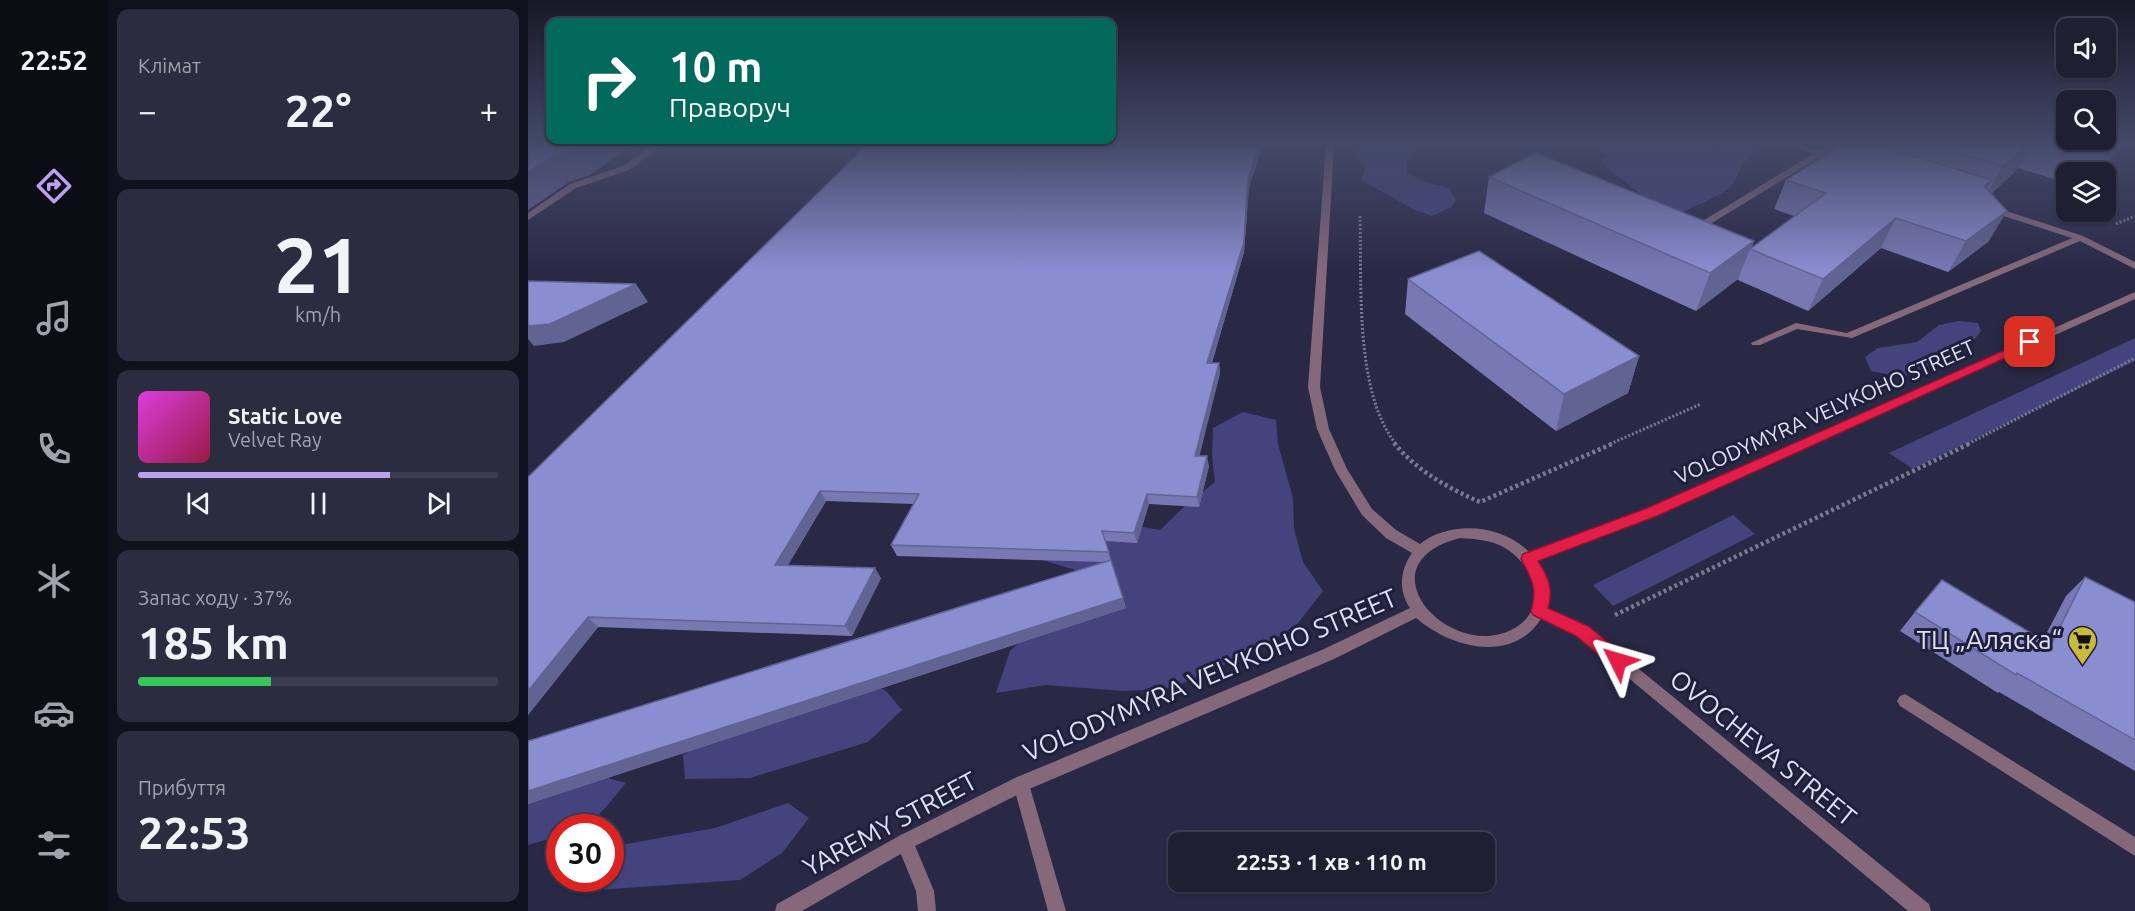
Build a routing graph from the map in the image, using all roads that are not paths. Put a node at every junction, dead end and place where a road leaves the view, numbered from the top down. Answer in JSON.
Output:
{"nodes":[{"id":1,"x":571,"y":188,"type":"edge"},
{"id":2,"x":1327,"y":188,"type":"edge"},
{"id":3,"x":1765,"y":188,"type":"edge"},
{"id":4,"x":1978,"y":205,"type":"edge"},
{"id":5,"x":528,"y":217,"type":"edge"},
{"id":6,"x":1684,"y":226,"type":"edge"},
{"id":7,"x":2080,"y":238,"type":"junction"},
{"id":8,"x":2135,"y":266,"type":"edge"},
{"id":9,"x":2135,"y":295,"type":"edge"},
{"id":10,"x":1755,"y":343,"type":"dead end"},
{"id":11,"x":1420,"y":551,"type":"junction"},
{"id":12,"x":1528,"y":559,"type":"junction"},
{"id":13,"x":1418,"y":611,"type":"junction"},
{"id":14,"x":1539,"y":611,"type":"junction"},
{"id":15,"x":1905,"y":701,"type":"dead end"},
{"id":16,"x":1021,"y":784,"type":"junction"},
{"id":17,"x":905,"y":842,"type":"junction"},
{"id":18,"x":2135,"y":847,"type":"edge"},
{"id":19,"x":784,"y":911,"type":"edge"},
{"id":20,"x":927,"y":911,"type":"edge"},
{"id":21,"x":1057,"y":911,"type":"edge"},
{"id":22,"x":1922,"y":911,"type":"edge"}],
"edges":[{"from":1,"to":5,"type":"street"},
{"from":2,"to":11,"type":"street"},
{"from":3,"to":6,"type":"street"},
{"from":4,"to":7,"type":"street"},
{"from":7,"to":8,"type":"street"},
{"from":7,"to":10,"type":"street"},
{"from":9,"to":12,"type":"street","name":"VOLODYMYRA VELYKOHO STREET"},
{"from":11,"to":12,"type":"street"},
{"from":11,"to":13,"type":"street"},
{"from":12,"to":14,"type":"street"},
{"from":13,"to":14,"type":"street"},
{"from":13,"to":16,"type":"street","name":"VOLODYMYRA VELYKOHO STREET"},
{"from":14,"to":22,"type":"street","name":"OVOCHEVA STREET"},
{"from":15,"to":18,"type":"street"},
{"from":16,"to":17,"type":"street","name":"YAREMY STREET"},
{"from":16,"to":21,"type":"street"},
{"from":17,"to":19,"type":"street","name":"YAREMY STREET"},
{"from":17,"to":20,"type":"street"}]}
